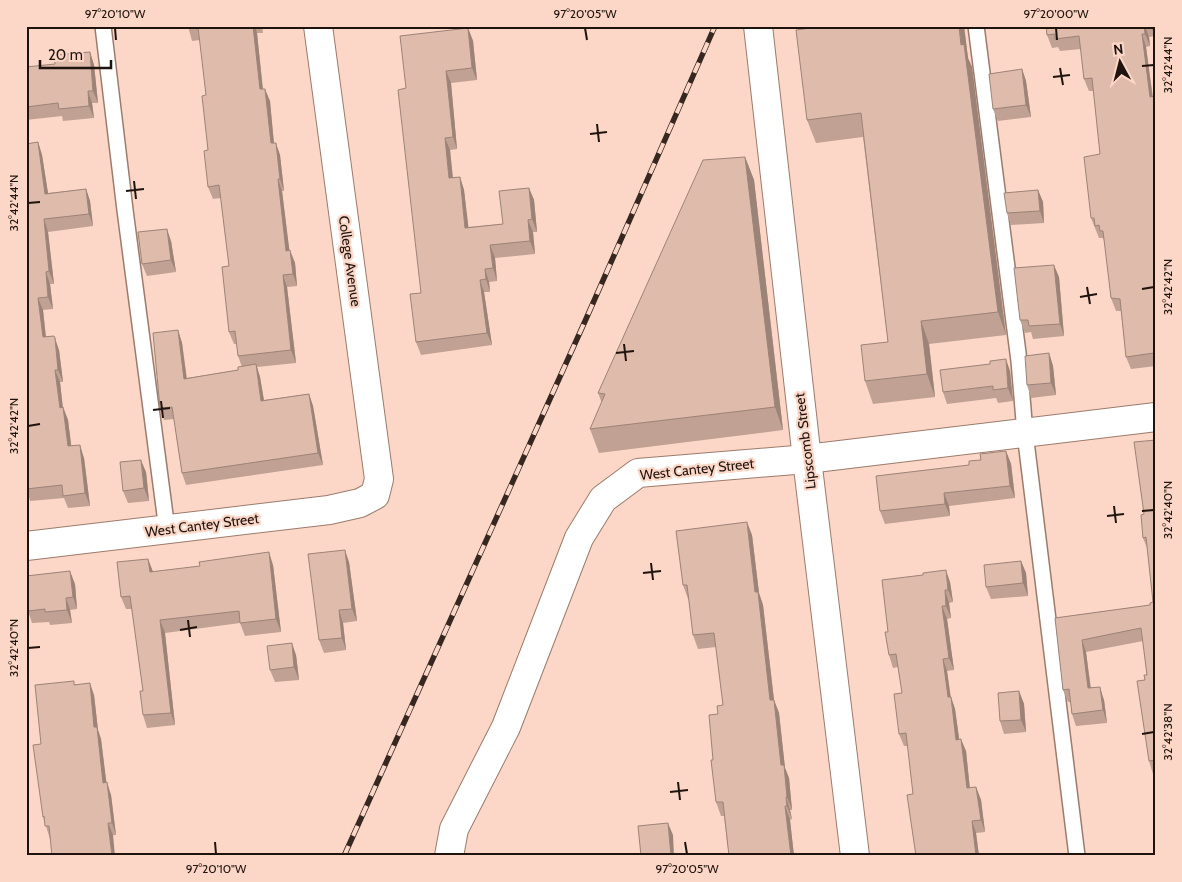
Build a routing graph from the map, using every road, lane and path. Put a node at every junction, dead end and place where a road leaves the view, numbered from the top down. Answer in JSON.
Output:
{"nodes":[{"id":1,"x":104,"y":26,"type":"edge"},
{"id":2,"x":318,"y":26,"type":"edge"},
{"id":3,"x":758,"y":26,"type":"edge"},
{"id":4,"x":976,"y":26,"type":"edge"},
{"id":5,"x":1156,"y":417,"type":"edge"},
{"id":6,"x":1024,"y":433,"type":"junction"},
{"id":7,"x":806,"y":459,"type":"junction"},
{"id":8,"x":375,"y":495,"type":"joint"},
{"id":9,"x":167,"y":530,"type":"junction"},
{"id":10,"x":26,"y":546,"type":"edge"},
{"id":11,"x":449,"y":856,"type":"edge"},
{"id":12,"x":855,"y":856,"type":"edge"},
{"id":13,"x":1077,"y":856,"type":"edge"}],
"edges":[{"from":1,"to":9,"type":"lane"},
{"from":2,"to":8,"type":"street","name":"College Avenue"},
{"from":3,"to":7,"type":"street","name":"Lipscomb Street"},
{"from":4,"to":6,"type":"lane"},
{"from":5,"to":6,"type":"street","name":"West Cantey Street"},
{"from":6,"to":7,"type":"street","name":"West Cantey Street"},
{"from":6,"to":13,"type":"lane"},
{"from":7,"to":11,"type":"street","name":"West Cantey Street"},
{"from":7,"to":12,"type":"street","name":"Lipscomb Street"},
{"from":8,"to":9,"type":"street","name":"West Cantey Street"},
{"from":9,"to":10,"type":"street","name":"West Cantey Street"}]}
